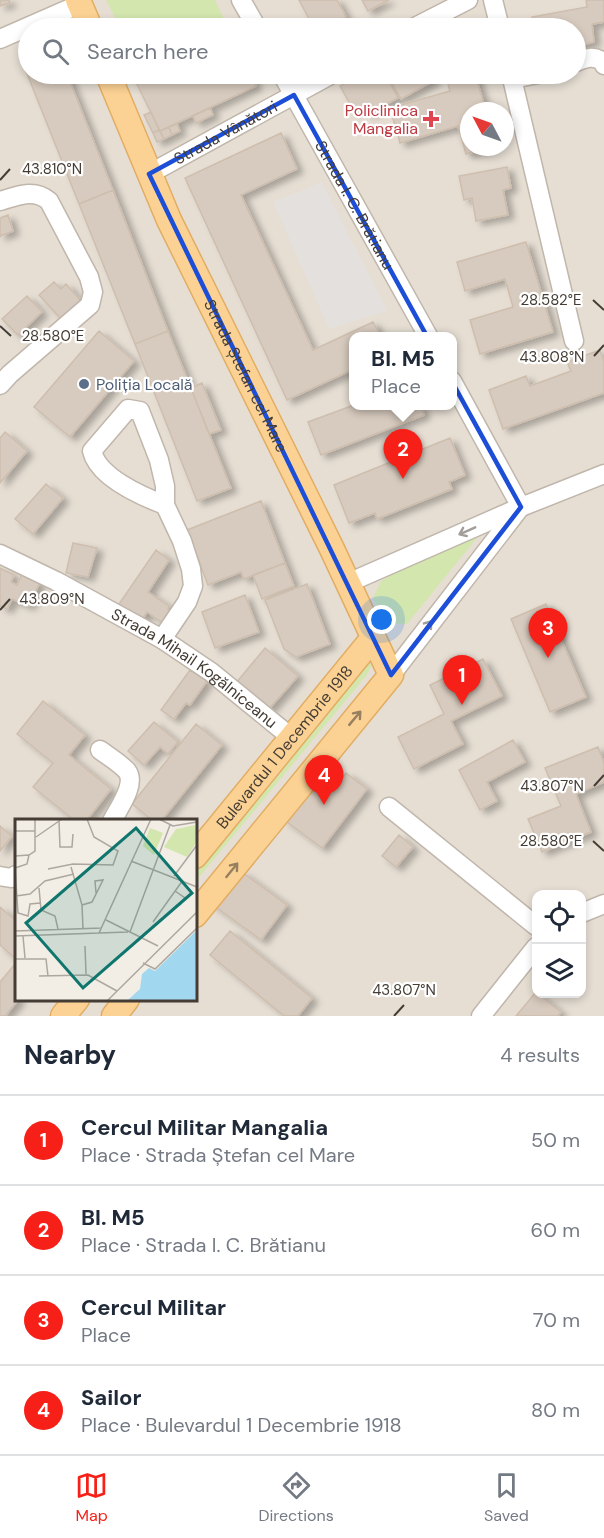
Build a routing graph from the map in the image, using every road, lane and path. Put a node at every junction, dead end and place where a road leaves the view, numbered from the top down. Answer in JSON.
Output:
{"nodes":[{"id":1,"x":241,"y":0,"type":"edge"},
{"id":2,"x":427,"y":0,"type":"edge"},
{"id":3,"x":468,"y":0,"type":"edge"},
{"id":4,"x":493,"y":0,"type":"edge"},
{"id":5,"x":79,"y":2,"type":"edge"},
{"id":6,"x":45,"y":18,"type":"edge"},
{"id":7,"x":86,"y":18,"type":"edge"},
{"id":8,"x":251,"y":18,"type":"edge"},
{"id":9,"x":431,"y":18,"type":"joint"},
{"id":10,"x":498,"y":18,"type":"edge"},
{"id":11,"x":18,"y":31,"type":"edge"},
{"id":12,"x":0,"y":39,"type":"edge"},
{"id":13,"x":586,"y":58,"type":"edge"},
{"id":14,"x":604,"y":65,"type":"edge"},
{"id":15,"x":112,"y":84,"type":"edge"},
{"id":16,"x":288,"y":84,"type":"edge"},
{"id":17,"x":314,"y":84,"type":"edge"},
{"id":18,"x":514,"y":84,"type":"edge"},
{"id":19,"x":294,"y":95,"type":"junction"},
{"id":20,"x":149,"y":174,"type":"junction"},
{"id":21,"x":0,"y":201,"type":"edge"},
{"id":22,"x":426,"y":332,"type":"edge"},
{"id":23,"x":574,"y":341,"type":"dead end"},
{"id":24,"x":0,"y":385,"type":"edge"},
{"id":25,"x":457,"y":389,"type":"edge"},
{"id":26,"x":604,"y":474,"type":"edge"},
{"id":27,"x":165,"y":505,"type":"junction"},
{"id":28,"x":520,"y":507,"type":"junction"},
{"id":29,"x":0,"y":554,"type":"edge"},
{"id":30,"x":348,"y":583,"type":"junction"},
{"id":31,"x":373,"y":638,"type":"junction"},
{"id":32,"x":162,"y":639,"type":"junction"},
{"id":33,"x":391,"y":675,"type":"junction"},
{"id":34,"x":292,"y":738,"type":"junction"},
{"id":35,"x":100,"y":750,"type":"dead end"},
{"id":36,"x":389,"y":807,"type":"dead end"},
{"id":37,"x":113,"y":819,"type":"edge"},
{"id":38,"x":196,"y":855,"type":"edge"},
{"id":39,"x":0,"y":876,"type":"edge"},
{"id":40,"x":15,"y":876,"type":"edge"},
{"id":41,"x":604,"y":904,"type":"edge"},
{"id":42,"x":586,"y":911,"type":"edge"},
{"id":43,"x":196,"y":914,"type":"edge"},
{"id":44,"x":532,"y":922,"type":"edge"},
{"id":45,"x":532,"y":953,"type":"edge"},
{"id":46,"x":74,"y":1001,"type":"edge"},
{"id":47,"x":125,"y":1001,"type":"edge"},
{"id":48,"x":63,"y":1016,"type":"edge"},
{"id":49,"x":114,"y":1016,"type":"edge"},
{"id":50,"x":481,"y":1016,"type":"edge"}],
"edges":[{"from":1,"to":8,"type":"street"},
{"from":2,"to":9,"type":"street"},
{"from":3,"to":9,"type":"street"},
{"from":4,"to":10,"type":"street"},
{"from":5,"to":6,"type":"street"},
{"from":5,"to":7,"type":"main road"},
{"from":11,"to":12,"type":"street"},
{"from":13,"to":14,"type":"street"},
{"from":15,"to":20,"type":"main road","name":"Strada Ștefan cel Mare"},
{"from":16,"to":19,"type":"street","name":"Strada I. C. Brătianu"},
{"from":17,"to":19,"type":"street","name":"Strada Vânători"},
{"from":18,"to":23,"type":"street"},
{"from":19,"to":20,"type":"street","name":"Strada Vânători"},
{"from":19,"to":22,"type":"street","name":"Strada I. C. Brătianu"},
{"from":20,"to":30,"type":"main road","name":"Strada Ștefan cel Mare"},
{"from":21,"to":24,"type":"street"},
{"from":25,"to":28,"type":"street"},
{"from":26,"to":28,"type":"street"},
{"from":27,"to":27,"type":"street"},
{"from":27,"to":32,"type":"street"},
{"from":28,"to":30,"type":"street","one_way":true},
{"from":33,"to":28,"type":"street","one_way":true},
{"from":29,"to":32,"type":"street","name":"Strada Mihail Kogălniceanu"},
{"from":30,"to":31,"type":"main road","name":"Strada Ștefan cel Mare"},
{"from":31,"to":33,"type":"main road","name":"Strada Ștefan cel Mare"},
{"from":31,"to":34,"type":"main road","name":"Bulevardul 1 Decembrie 1918"},
{"from":32,"to":34,"type":"street","name":"Strada Mihail Kogălniceanu"},
{"from":43,"to":33,"type":"main road","one_way":true},
{"from":34,"to":38,"type":"main road","name":"Bulevardul 1 Decembrie 1918"},
{"from":35,"to":37,"type":"street"},
{"from":36,"to":44,"type":"street"},
{"from":39,"to":40,"type":"street"},
{"from":41,"to":42,"type":"street"},
{"from":45,"to":50,"type":"street"},
{"from":46,"to":48,"type":"main road"},
{"from":47,"to":49,"type":"main road"}]}
